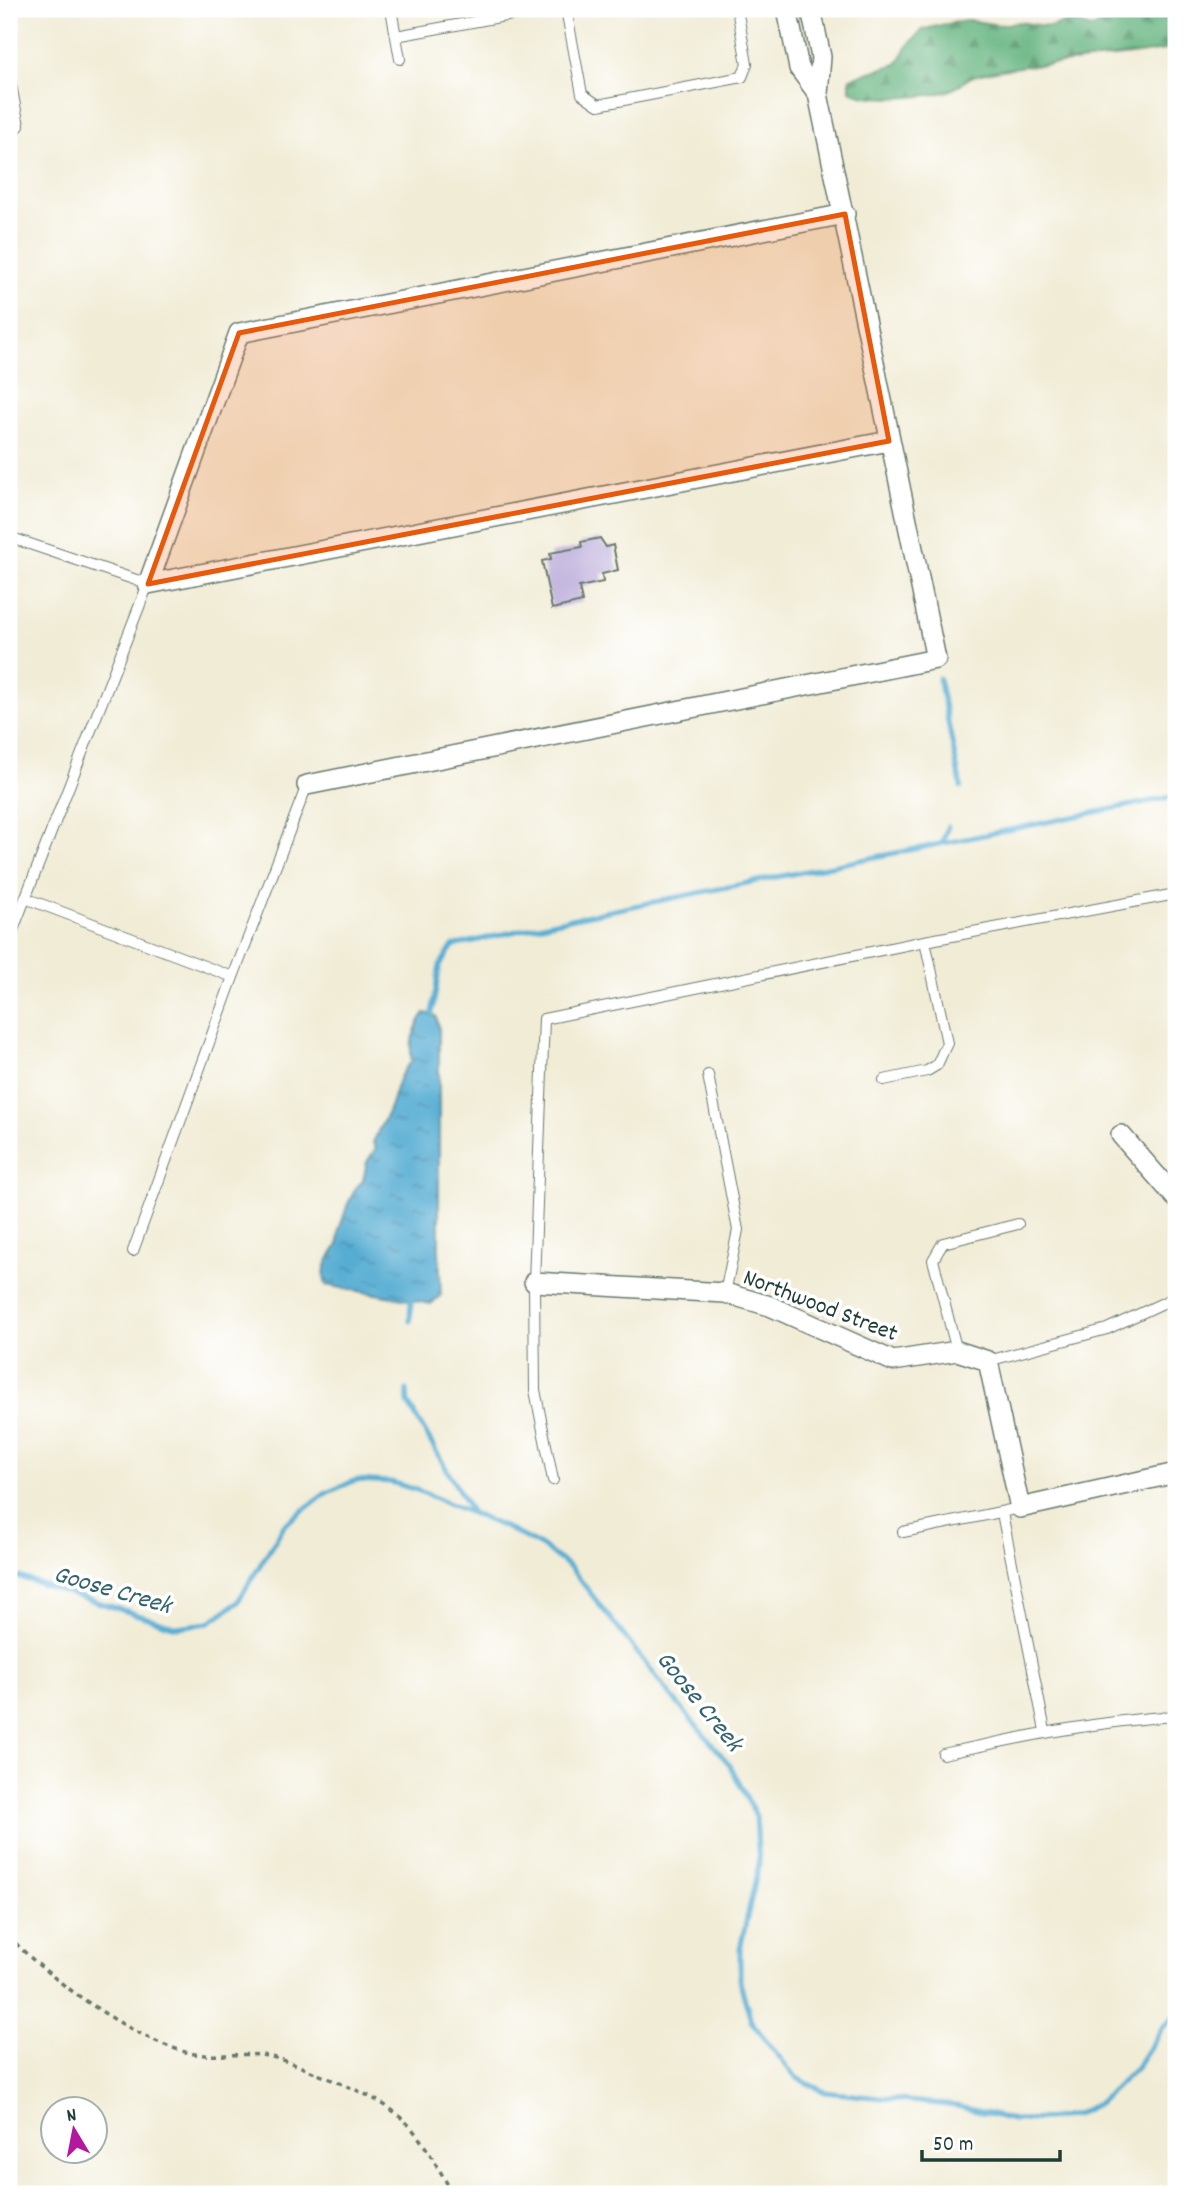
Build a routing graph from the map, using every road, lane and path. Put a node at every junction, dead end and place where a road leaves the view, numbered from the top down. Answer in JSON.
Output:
{"nodes":[{"id":1,"x":391,"y":9,"type":"edge"},
{"id":2,"x":544,"y":9,"type":"edge"},
{"id":3,"x":566,"y":9,"type":"edge"},
{"id":4,"x":737,"y":9,"type":"edge"},
{"id":5,"x":787,"y":9,"type":"edge"},
{"id":6,"x":811,"y":9,"type":"edge"},
{"id":7,"x":396,"y":36,"type":"junction"},
{"id":8,"x":400,"y":59,"type":"dead end"},
{"id":9,"x":9,"y":75,"type":"edge"},
{"id":10,"x":818,"y":94,"type":"junction"},
{"id":11,"x":9,"y":128,"type":"edge"},
{"id":12,"x":845,"y":214,"type":"junction"},
{"id":13,"x":889,"y":441,"type":"junction"},
{"id":14,"x":9,"y":537,"type":"edge"},
{"id":15,"x":148,"y":584,"type":"junction"},
{"id":16,"x":307,"y":785,"type":"joint"},
{"id":17,"x":1176,"y":894,"type":"edge"},
{"id":18,"x":25,"y":898,"type":"junction"},
{"id":19,"x":9,"y":940,"type":"edge"},
{"id":20,"x":925,"y":940,"type":"junction"},
{"id":21,"x":233,"y":977,"type":"junction"},
{"id":22,"x":708,"y":1075,"type":"dead end"},
{"id":23,"x":884,"y":1080,"type":"dead end"},
{"id":24,"x":1121,"y":1135,"type":"dead end"},
{"id":25,"x":1176,"y":1198,"type":"edge"},
{"id":26,"x":1018,"y":1224,"type":"dead end"},
{"id":27,"x":133,"y":1251,"type":"dead end"},
{"id":28,"x":534,"y":1282,"type":"junction"},
{"id":29,"x":725,"y":1293,"type":"junction"},
{"id":30,"x":1176,"y":1297,"type":"edge"},
{"id":31,"x":957,"y":1351,"type":"junction"},
{"id":32,"x":988,"y":1361,"type":"junction"},
{"id":33,"x":1176,"y":1473,"type":"edge"},
{"id":34,"x":553,"y":1480,"type":"dead end"},
{"id":35,"x":1011,"y":1511,"type":"junction"},
{"id":36,"x":902,"y":1532,"type":"dead end"},
{"id":37,"x":1176,"y":1716,"type":"edge"},
{"id":38,"x":1045,"y":1731,"type":"junction"},
{"id":39,"x":943,"y":1754,"type":"dead end"},
{"id":40,"x":9,"y":1936,"type":"edge"},
{"id":41,"x":453,"y":2194,"type":"edge"}],
"edges":[{"from":1,"to":7,"type":"lane"},
{"from":2,"to":7,"type":"lane"},
{"from":3,"to":4,"type":"lane"},
{"from":5,"to":10,"type":"street"},
{"from":6,"to":10,"type":"street"},
{"from":7,"to":8,"type":"lane"},
{"from":9,"to":11,"type":"lane"},
{"from":10,"to":12,"type":"street"},
{"from":12,"to":13,"type":"street"},
{"from":12,"to":15,"type":"street"},
{"from":13,"to":15,"type":"street"},
{"from":13,"to":16,"type":"street"},
{"from":14,"to":15,"type":"lane"},
{"from":15,"to":18,"type":"lane"},
{"from":16,"to":21,"type":"lane"},
{"from":17,"to":20,"type":"lane"},
{"from":18,"to":19,"type":"lane"},
{"from":18,"to":21,"type":"lane"},
{"from":20,"to":23,"type":"lane"},
{"from":20,"to":28,"type":"lane"},
{"from":21,"to":27,"type":"lane"},
{"from":22,"to":29,"type":"lane"},
{"from":24,"to":25,"type":"street"},
{"from":26,"to":31,"type":"lane"},
{"from":28,"to":29,"type":"street","name":"Northwood Street"},
{"from":28,"to":34,"type":"lane"},
{"from":29,"to":31,"type":"street","name":"Northwood Street"},
{"from":30,"to":32,"type":"lane"},
{"from":31,"to":32,"type":"street","name":"Northwood Street"},
{"from":32,"to":35,"type":"street"},
{"from":33,"to":35,"type":"street"},
{"from":35,"to":36,"type":"lane"},
{"from":35,"to":38,"type":"lane"},
{"from":37,"to":38,"type":"lane"},
{"from":38,"to":39,"type":"lane"},
{"from":40,"to":41,"type":"path"}]}
